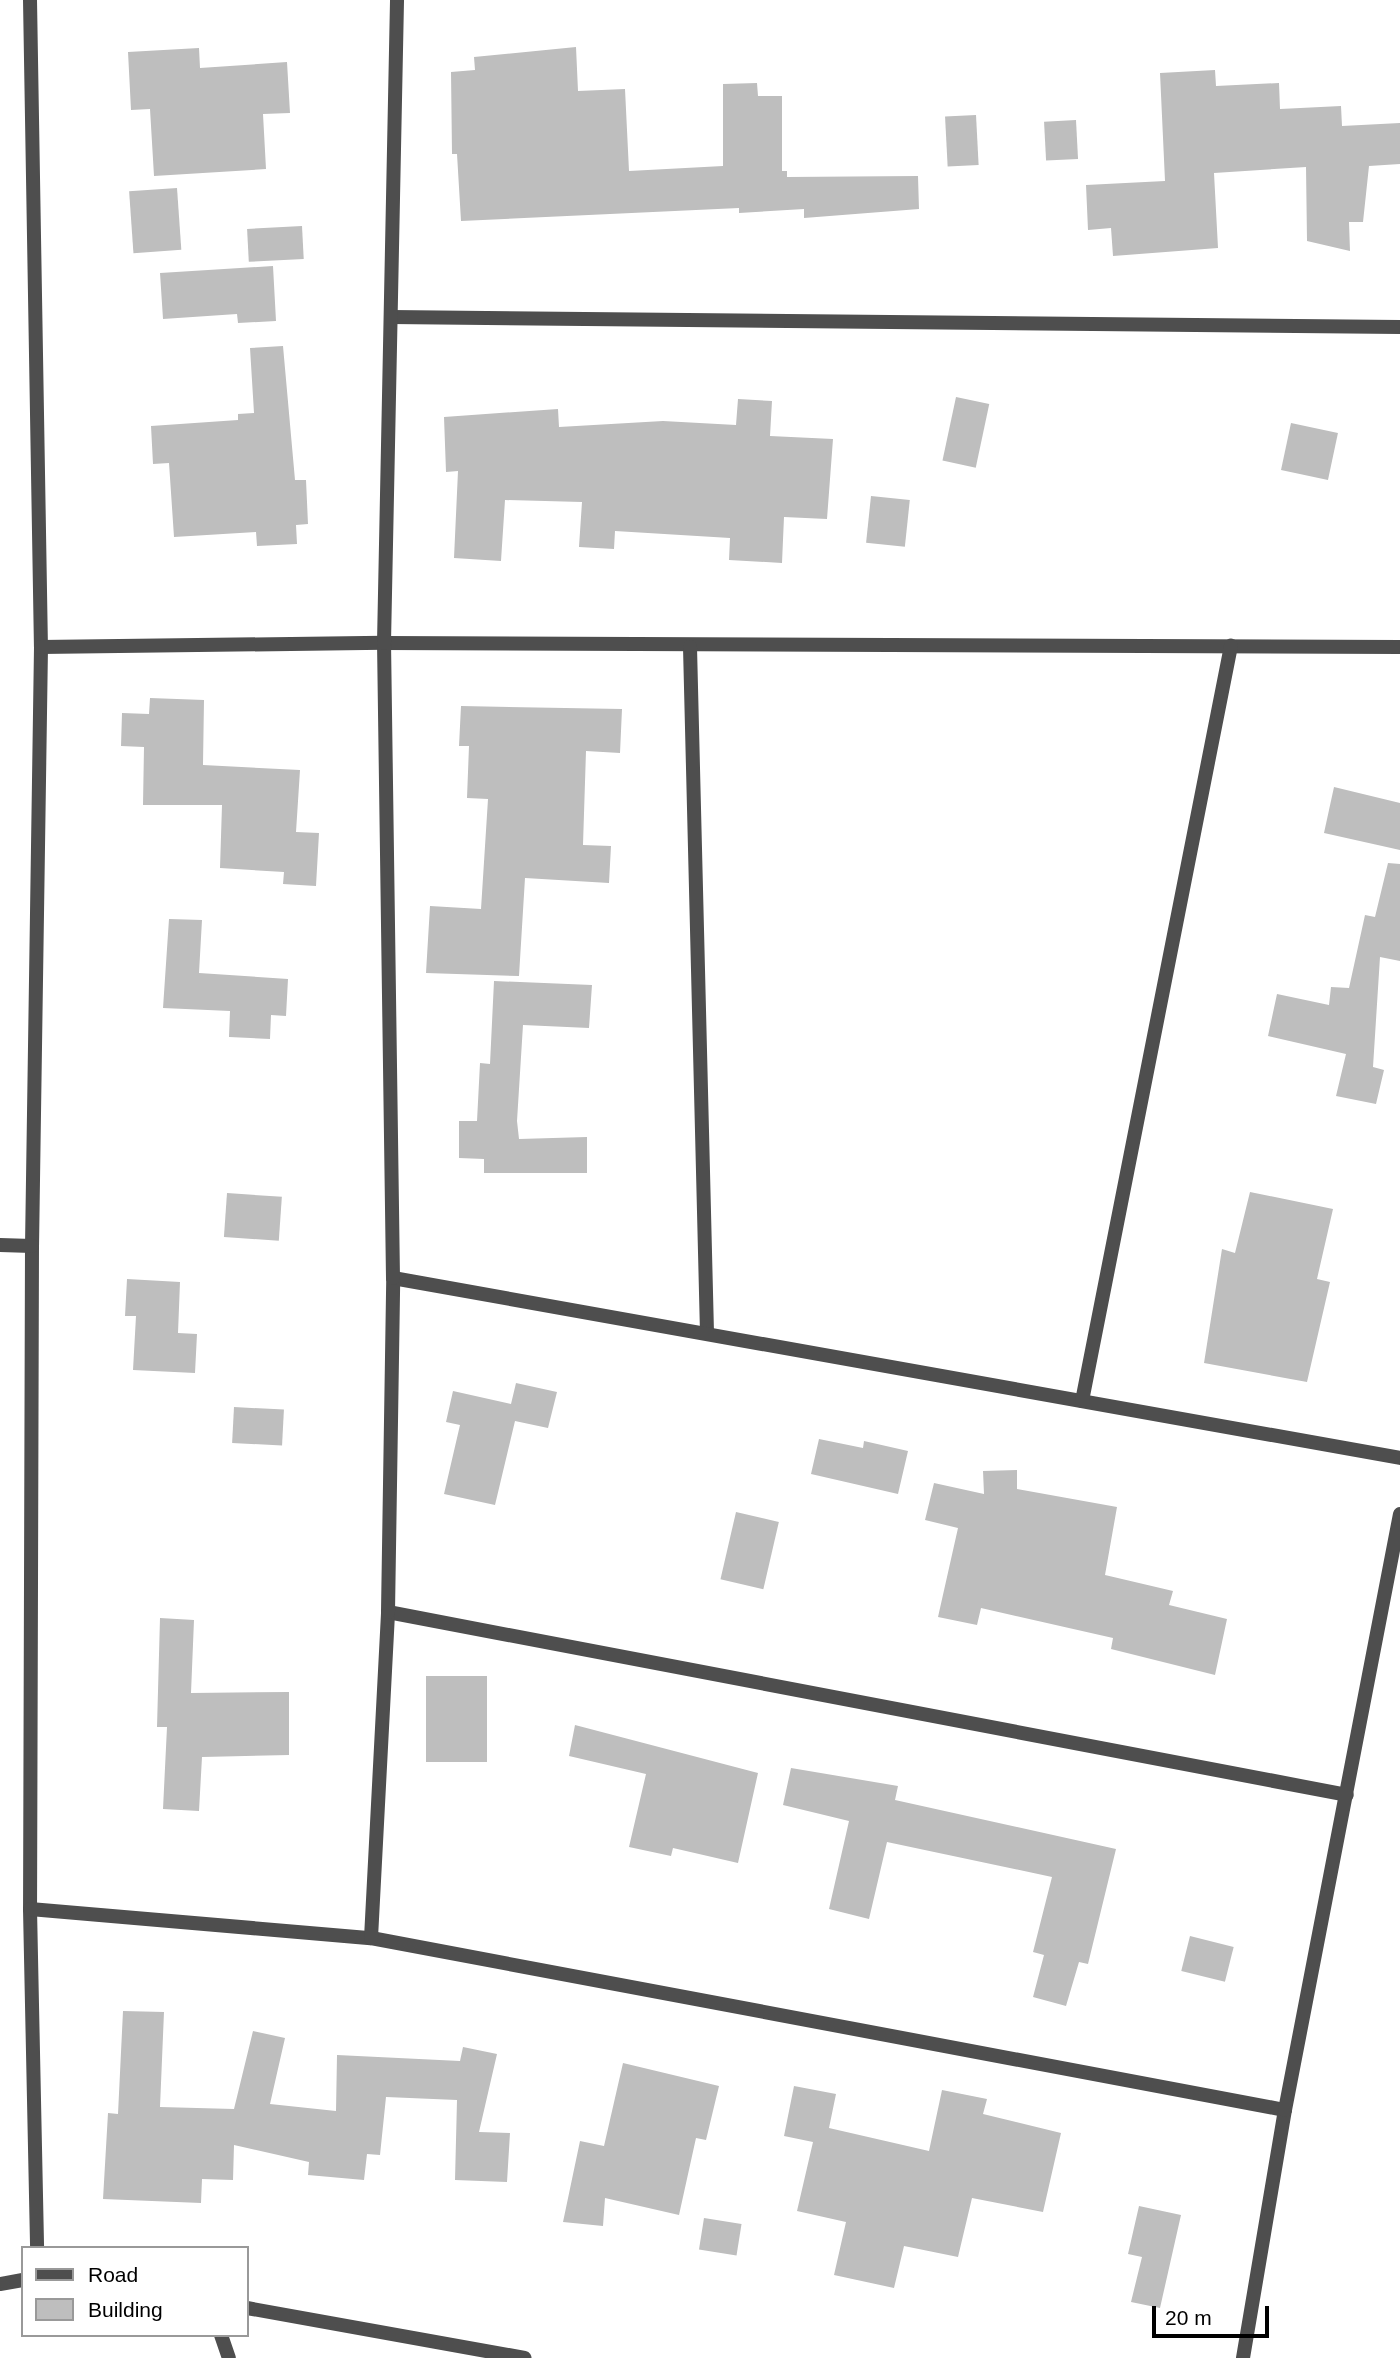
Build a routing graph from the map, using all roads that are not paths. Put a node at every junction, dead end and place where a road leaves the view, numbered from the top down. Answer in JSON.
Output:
{"nodes":[{"id":1,"x":30,"y":0,"type":"edge"},
{"id":2,"x":397,"y":0,"type":"edge"},
{"id":3,"x":391,"y":317,"type":"junction"},
{"id":4,"x":1400,"y":327,"type":"edge"},
{"id":5,"x":384,"y":643,"type":"junction"},
{"id":6,"x":1231,"y":646,"type":"junction"},
{"id":7,"x":41,"y":647,"type":"junction"},
{"id":8,"x":691,"y":647,"type":"junction"},
{"id":9,"x":1400,"y":647,"type":"edge"},
{"id":10,"x":0,"y":1245,"type":"edge"},
{"id":11,"x":32,"y":1247,"type":"junction"},
{"id":12,"x":393,"y":1278,"type":"junction"},
{"id":13,"x":706,"y":1331,"type":"junction"},
{"id":14,"x":1082,"y":1401,"type":"junction"},
{"id":15,"x":1400,"y":1458,"type":"edge"},
{"id":16,"x":1400,"y":1514,"type":"edge"},
{"id":17,"x":388,"y":1612,"type":"junction"},
{"id":18,"x":1347,"y":1795,"type":"junction"},
{"id":19,"x":30,"y":1909,"type":"junction"},
{"id":20,"x":371,"y":1938,"type":"junction"},
{"id":21,"x":1285,"y":2110,"type":"junction"},
{"id":22,"x":37,"y":2246,"type":"edge"},
{"id":23,"x":21,"y":2280,"type":"edge"},
{"id":24,"x":0,"y":2284,"type":"edge"},
{"id":25,"x":248,"y":2308,"type":"edge"},
{"id":26,"x":222,"y":2337,"type":"edge"},
{"id":27,"x":229,"y":2358,"type":"edge"},
{"id":28,"x":525,"y":2358,"type":"edge"},
{"id":29,"x":1243,"y":2358,"type":"edge"}],
"edges":[{"from":1,"to":7,"type":"street"},
{"from":2,"to":3,"type":"street"},
{"from":3,"to":4,"type":"street"},
{"from":3,"to":5,"type":"street"},
{"from":5,"to":7,"type":"street"},
{"from":5,"to":8,"type":"street"},
{"from":5,"to":12,"type":"street"},
{"from":6,"to":8,"type":"street"},
{"from":6,"to":9,"type":"street"},
{"from":6,"to":14,"type":"street"},
{"from":7,"to":11,"type":"street"},
{"from":8,"to":13,"type":"street"},
{"from":10,"to":11,"type":"street"},
{"from":11,"to":19,"type":"street"},
{"from":12,"to":13,"type":"street"},
{"from":12,"to":17,"type":"street"},
{"from":13,"to":14,"type":"street"},
{"from":14,"to":15,"type":"street"},
{"from":16,"to":18,"type":"street"},
{"from":17,"to":18,"type":"street"},
{"from":17,"to":20,"type":"street"},
{"from":18,"to":21,"type":"street"},
{"from":19,"to":20,"type":"street"},
{"from":19,"to":22,"type":"street"},
{"from":20,"to":21,"type":"street"},
{"from":21,"to":29,"type":"street"},
{"from":23,"to":24,"type":"street"},
{"from":25,"to":28,"type":"street"},
{"from":26,"to":27,"type":"street"}]}
